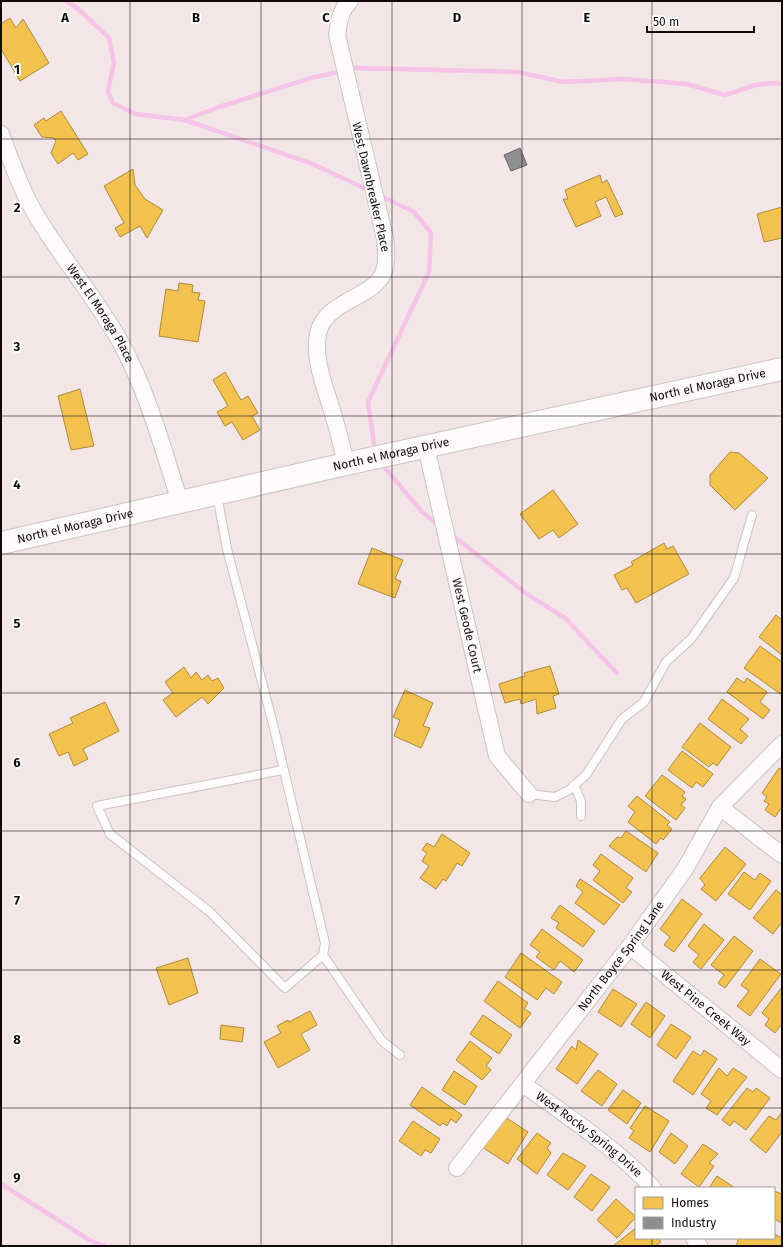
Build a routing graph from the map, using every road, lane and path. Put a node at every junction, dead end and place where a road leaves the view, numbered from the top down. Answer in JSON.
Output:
{"nodes":[{"id":1,"x":350,"y":1,"type":"edge"},
{"id":2,"x":1,"y":134,"type":"edge"},
{"id":3,"x":782,"y":369,"type":"edge"},
{"id":4,"x":426,"y":447,"type":"junction"},
{"id":5,"x":346,"y":464,"type":"junction"},
{"id":6,"x":217,"y":494,"type":"junction"},
{"id":7,"x":180,"y":502,"type":"junction"},
{"id":8,"x":752,"y":515,"type":"dead end"},
{"id":9,"x":1,"y":543,"type":"edge"},
{"id":10,"x":782,"y":744,"type":"edge"},
{"id":11,"x":283,"y":770,"type":"junction"},
{"id":12,"x":574,"y":785,"type":"junction"},
{"id":13,"x":529,"y":794,"type":"joint"},
{"id":14,"x":720,"y":807,"type":"junction"},
{"id":15,"x":581,"y":816,"type":"dead end"},
{"id":16,"x":782,"y":855,"type":"edge"},
{"id":17,"x":630,"y":946,"type":"junction"},
{"id":18,"x":323,"y":955,"type":"junction"},
{"id":19,"x":400,"y":1055,"type":"dead end"},
{"id":20,"x":782,"y":1070,"type":"edge"},
{"id":21,"x":523,"y":1084,"type":"junction"},
{"id":22,"x":457,"y":1168,"type":"dead end"},
{"id":23,"x":652,"y":1187,"type":"edge"}],
"edges":[{"from":1,"to":5,"type":"street","name":"West Dawnbreaker Place"},
{"from":2,"to":7,"type":"street","name":"West El Moraga Place"},
{"from":3,"to":4,"type":"street","name":"North el Moraga Drive"},
{"from":4,"to":5,"type":"street","name":"North el Moraga Drive"},
{"from":4,"to":13,"type":"street","name":"West Geode Court"},
{"from":5,"to":6,"type":"street","name":"North el Moraga Drive"},
{"from":6,"to":7,"type":"street","name":"North el Moraga Drive"},
{"from":6,"to":11,"type":"lane"},
{"from":7,"to":9,"type":"street","name":"North el Moraga Drive"},
{"from":8,"to":12,"type":"lane"},
{"from":10,"to":14,"type":"street","name":"North Boyce Spring Lane"},
{"from":11,"to":18,"type":"lane"},
{"from":11,"to":18,"type":"lane"},
{"from":12,"to":13,"type":"lane"},
{"from":12,"to":15,"type":"lane"},
{"from":14,"to":16,"type":"street"},
{"from":14,"to":17,"type":"street","name":"North Boyce Spring Lane"},
{"from":17,"to":20,"type":"street","name":"West Pine Creek Way"},
{"from":17,"to":21,"type":"street","name":"North Boyce Spring Lane"},
{"from":18,"to":19,"type":"lane"},
{"from":21,"to":22,"type":"street","name":"North Boyce Spring Lane"},
{"from":21,"to":23,"type":"street","name":"West Rocky Spring Drive"}]}
